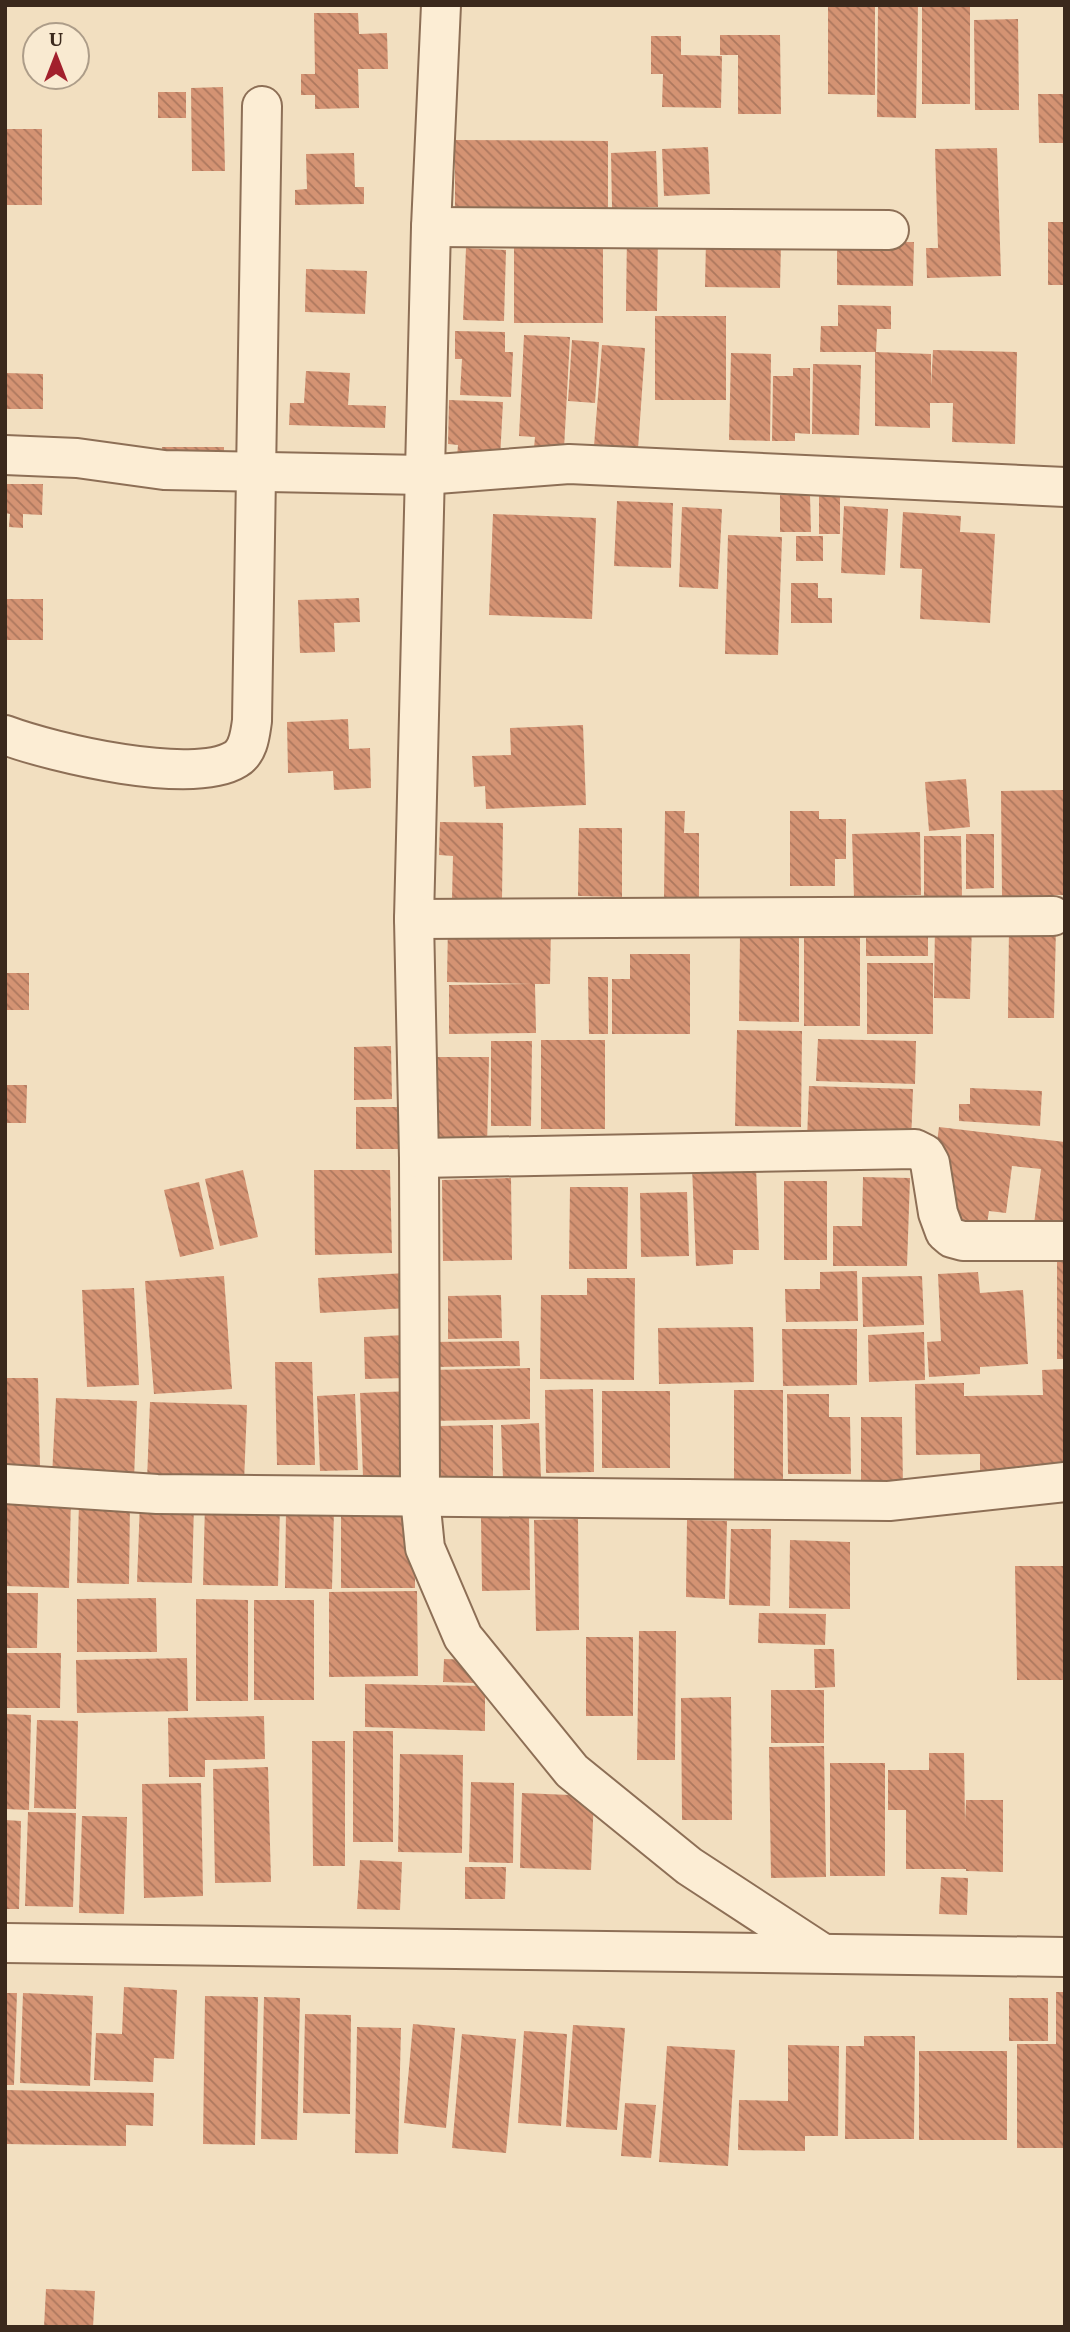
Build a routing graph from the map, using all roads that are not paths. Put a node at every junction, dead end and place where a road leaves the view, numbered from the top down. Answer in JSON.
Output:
{"nodes":[{"id":1,"x":441,"y":5,"type":"edge"},
{"id":2,"x":262,"y":106,"type":"dead end"},
{"id":3,"x":431,"y":227,"type":"junction"},
{"id":4,"x":889,"y":230,"type":"dead end"},
{"id":5,"x":5,"y":455,"type":"edge"},
{"id":6,"x":255,"y":472,"type":"junction"},
{"id":7,"x":424,"y":475,"type":"junction"},
{"id":8,"x":1065,"y":487,"type":"edge"},
{"id":9,"x":5,"y":735,"type":"edge"},
{"id":10,"x":1053,"y":916,"type":"dead end"},
{"id":11,"x":414,"y":919,"type":"junction"},
{"id":12,"x":419,"y":1158,"type":"junction"},
{"id":13,"x":1065,"y":1241,"type":"edge"},
{"id":14,"x":1065,"y":1482,"type":"edge"},
{"id":15,"x":5,"y":1484,"type":"edge"},
{"id":16,"x":419,"y":1498,"type":"junction"},
{"id":17,"x":5,"y":1943,"type":"edge"},
{"id":18,"x":822,"y":1953,"type":"junction"},
{"id":19,"x":1065,"y":1957,"type":"edge"}],
"edges":[{"from":1,"to":3,"type":"street"},
{"from":2,"to":6,"type":"street"},
{"from":3,"to":4,"type":"street"},
{"from":3,"to":7,"type":"street"},
{"from":5,"to":6,"type":"street"},
{"from":6,"to":7,"type":"street"},
{"from":6,"to":9,"type":"street"},
{"from":7,"to":8,"type":"street"},
{"from":7,"to":11,"type":"street"},
{"from":10,"to":11,"type":"street"},
{"from":11,"to":12,"type":"street"},
{"from":12,"to":13,"type":"street"},
{"from":12,"to":16,"type":"street"},
{"from":14,"to":16,"type":"street"},
{"from":15,"to":16,"type":"street"},
{"from":16,"to":18,"type":"street"},
{"from":17,"to":18,"type":"street"},
{"from":18,"to":19,"type":"street"}]}
